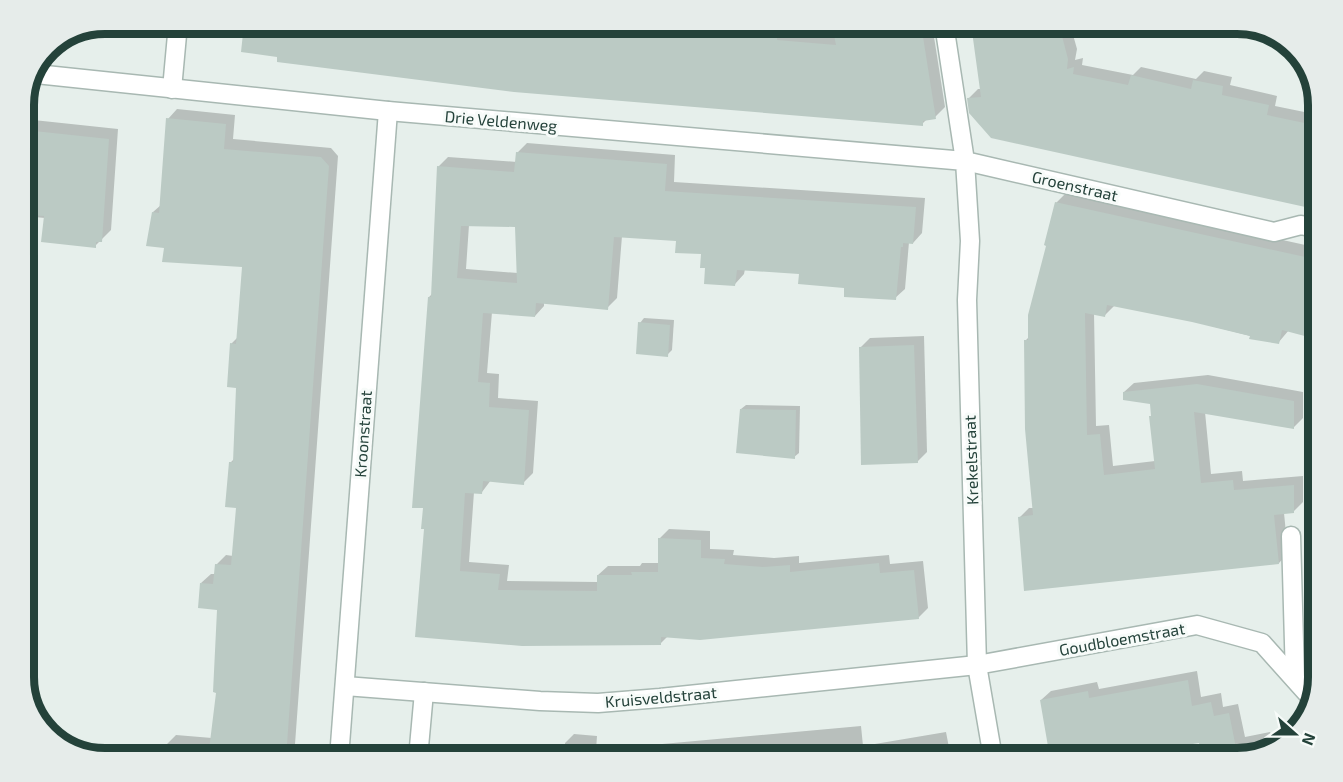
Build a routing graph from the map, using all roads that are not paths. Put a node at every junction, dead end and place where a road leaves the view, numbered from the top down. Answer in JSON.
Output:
{"nodes":[{"id":1,"x":177,"y":34,"type":"edge"},
{"id":2,"x":946,"y":34,"type":"edge"},
{"id":3,"x":42,"y":75,"type":"edge"},
{"id":4,"x":172,"y":89,"type":"junction"},
{"id":5,"x":387,"y":111,"type":"junction"},
{"id":6,"x":965,"y":161,"type":"junction"},
{"id":7,"x":1308,"y":227,"type":"edge"},
{"id":8,"x":1291,"y":536,"type":"dead end"},
{"id":9,"x":977,"y":665,"type":"junction"},
{"id":10,"x":1295,"y":679,"type":"junction"},
{"id":11,"x":345,"y":686,"type":"junction"},
{"id":12,"x":424,"y":692,"type":"junction"},
{"id":13,"x":1307,"y":692,"type":"edge"},
{"id":14,"x":340,"y":748,"type":"edge"},
{"id":15,"x":419,"y":748,"type":"edge"},
{"id":16,"x":991,"y":748,"type":"edge"}],
"edges":[{"from":1,"to":4,"type":"street"},
{"from":2,"to":6,"type":"street"},
{"from":3,"to":4,"type":"street","name":"Drie Veldenweg"},
{"from":4,"to":5,"type":"street","name":"Drie Veldenweg"},
{"from":5,"to":6,"type":"street","name":"Drie Veldenweg"},
{"from":5,"to":11,"type":"street","name":"Kroonstraat"},
{"from":6,"to":7,"type":"street","name":"Groenstraat"},
{"from":6,"to":9,"type":"street","name":"Krekelstraat"},
{"from":8,"to":10,"type":"street"},
{"from":9,"to":10,"type":"street","name":"Goudbloemstraat"},
{"from":9,"to":12,"type":"street","name":"Kruisveldstraat"},
{"from":9,"to":16,"type":"street","name":"Krekelstraat"},
{"from":10,"to":13,"type":"street","name":"Goudbloemstraat"},
{"from":11,"to":12,"type":"street","name":"Kruisveldstraat"},
{"from":11,"to":14,"type":"street","name":"Kroonstraat"},
{"from":12,"to":15,"type":"street"}]}
